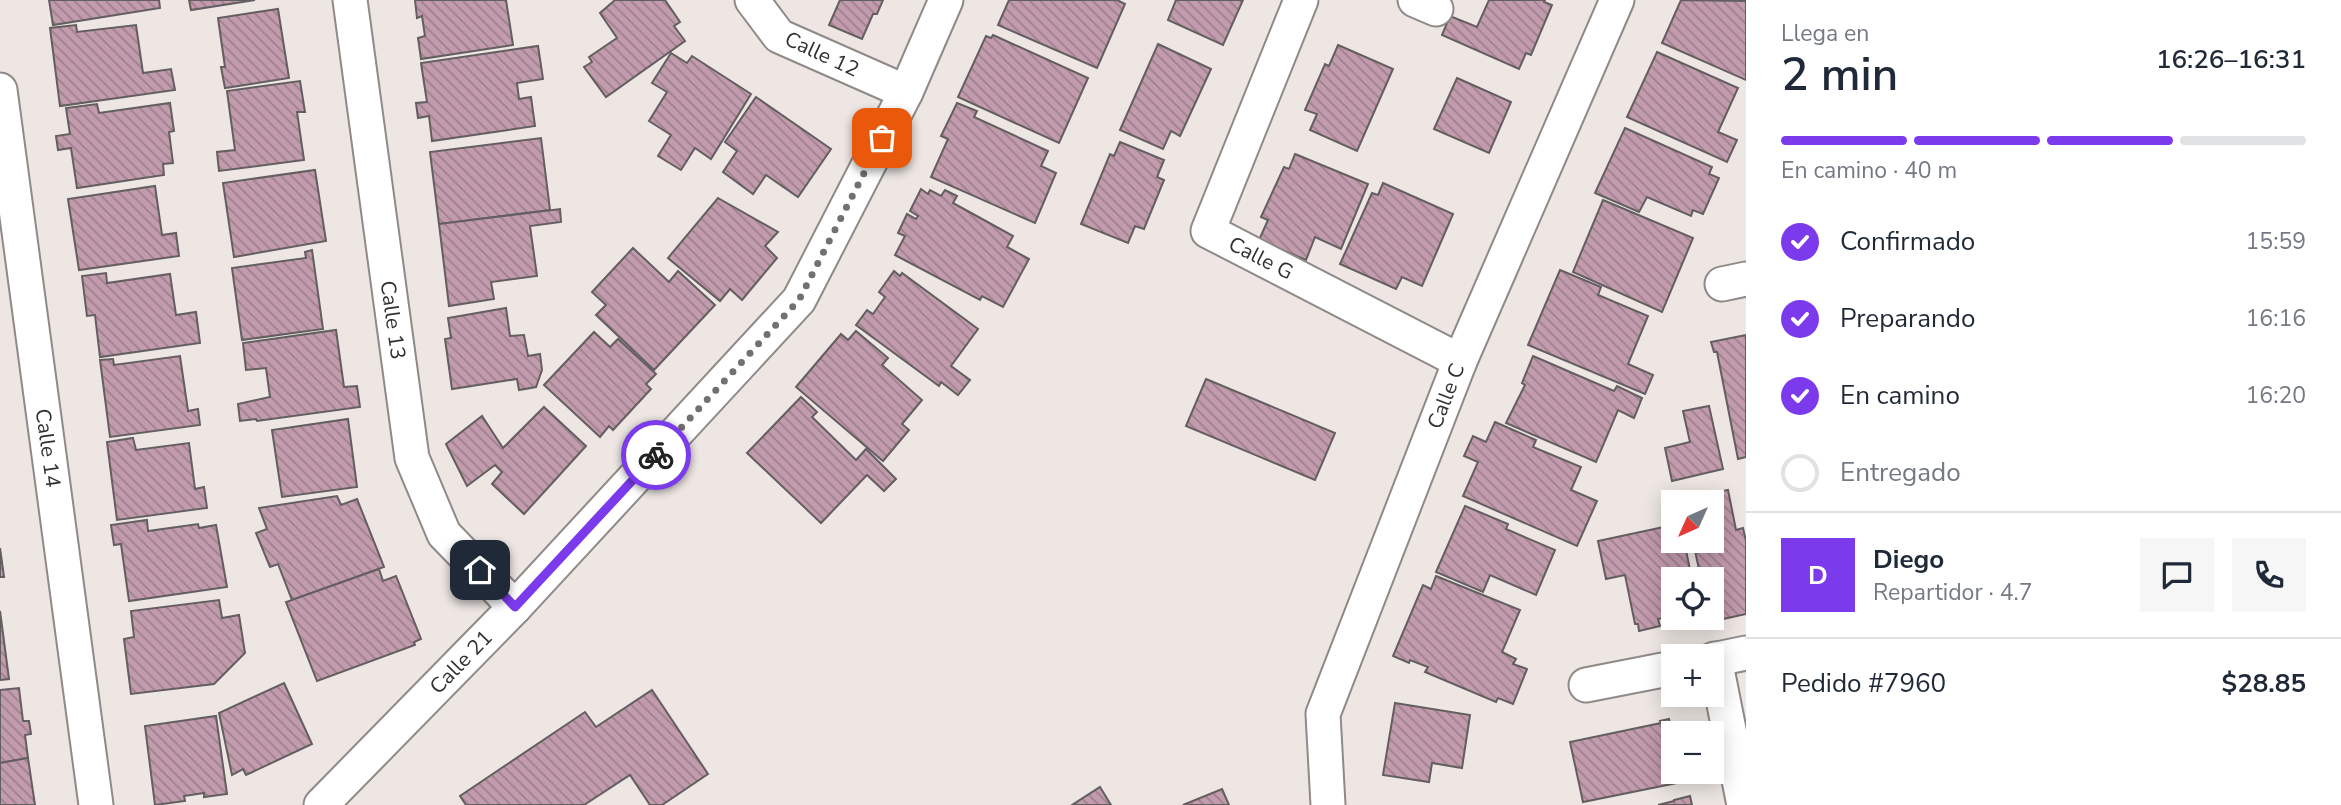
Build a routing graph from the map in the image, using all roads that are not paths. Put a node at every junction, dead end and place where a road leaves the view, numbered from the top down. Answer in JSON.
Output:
{"nodes":[{"id":1,"x":350,"y":0,"type":"edge"},
{"id":2,"x":752,"y":0,"type":"edge"},
{"id":3,"x":946,"y":0,"type":"edge"},
{"id":4,"x":1301,"y":0,"type":"edge"},
{"id":5,"x":1617,"y":0,"type":"edge"},
{"id":6,"x":0,"y":90,"type":"edge"},
{"id":7,"x":906,"y":92,"type":"junction"},
{"id":8,"x":1460,"y":360,"type":"junction"},
{"id":9,"x":515,"y":607,"type":"junction"},
{"id":10,"x":1724,"y":657,"type":"edge"},
{"id":11,"x":1661,"y":670,"type":"edge"},
{"id":12,"x":1586,"y":685,"type":"dead end"},
{"id":13,"x":96,"y":805,"type":"edge"},
{"id":14,"x":321,"y":805,"type":"edge"},
{"id":15,"x":1328,"y":805,"type":"edge"},
{"id":16,"x":1744,"y":805,"type":"edge"}],
"edges":[{"from":1,"to":9,"type":"street","name":"Calle 13"},
{"from":2,"to":7,"type":"street","name":"Calle 12"},
{"from":3,"to":7,"type":"street","name":"Calle 21"},
{"from":4,"to":8,"type":"street","name":"Calle G"},
{"from":5,"to":8,"type":"street","name":"Calle C"},
{"from":6,"to":13,"type":"street","name":"Calle 14"},
{"from":7,"to":9,"type":"street","name":"Calle 21"},
{"from":8,"to":15,"type":"street","name":"Calle C"},
{"from":9,"to":14,"type":"street","name":"Calle 21"},
{"from":10,"to":16,"type":"street"},
{"from":11,"to":12,"type":"street"}]}
